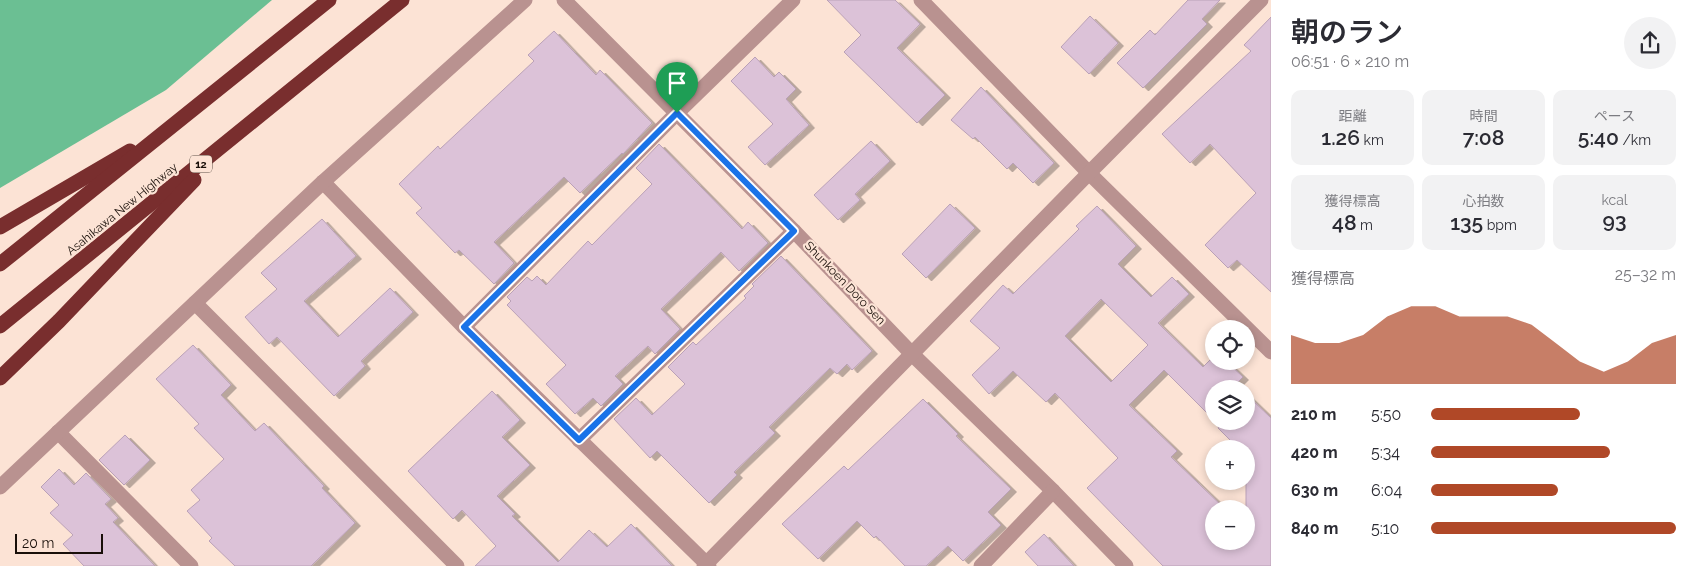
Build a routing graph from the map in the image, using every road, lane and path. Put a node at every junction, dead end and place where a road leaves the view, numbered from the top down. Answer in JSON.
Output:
{"nodes":[{"id":1,"x":328,"y":0,"type":"edge"},
{"id":2,"x":402,"y":0,"type":"edge"},
{"id":3,"x":525,"y":0,"type":"edge"},
{"id":4,"x":564,"y":0,"type":"edge"},
{"id":5,"x":793,"y":0,"type":"edge"},
{"id":6,"x":921,"y":0,"type":"edge"},
{"id":7,"x":1261,"y":0,"type":"edge"},
{"id":8,"x":677,"y":113,"type":"junction"},
{"id":9,"x":177,"y":123,"type":"junction"},
{"id":10,"x":238,"y":134,"type":"junction"},
{"id":11,"x":1089,"y":173,"type":"junction"},
{"id":12,"x":323,"y":182,"type":"junction"},
{"id":13,"x":0,"y":227,"type":"edge"},
{"id":14,"x":794,"y":231,"type":"junction"},
{"id":15,"x":0,"y":264,"type":"edge"},
{"id":16,"x":195,"y":303,"type":"junction"},
{"id":17,"x":0,"y":326,"type":"edge"},
{"id":18,"x":464,"y":327,"type":"junction"},
{"id":19,"x":1271,"y":352,"type":"edge"},
{"id":20,"x":912,"y":354,"type":"junction"},
{"id":21,"x":0,"y":378,"type":"edge"},
{"id":22,"x":58,"y":432,"type":"junction"},
{"id":23,"x":579,"y":440,"type":"junction"},
{"id":24,"x":0,"y":487,"type":"edge"},
{"id":25,"x":1053,"y":491,"type":"junction"},
{"id":26,"x":707,"y":565,"type":"edge"},
{"id":27,"x":190,"y":566,"type":"edge"},
{"id":28,"x":457,"y":566,"type":"edge"},
{"id":29,"x":981,"y":566,"type":"edge"},
{"id":30,"x":1126,"y":566,"type":"edge"}],
"edges":[{"from":1,"to":9,"type":"highway"},
{"from":2,"to":10,"type":"highway","name":"Asahikawa New Highway","number":"12"},
{"from":3,"to":12,"type":"street"},
{"from":4,"to":8,"type":"street","name":"Shunkoen Doro Sen"},
{"from":5,"to":8,"type":"street"},
{"from":6,"to":11,"type":"street"},
{"from":7,"to":11,"type":"street"},
{"from":8,"to":14,"type":"street","name":"Shunkoen Doro Sen"},
{"from":8,"to":18,"type":"street"},
{"from":9,"to":13,"type":"highway"},
{"from":9,"to":15,"type":"highway"},
{"from":10,"to":17,"type":"highway","name":"Asahikawa New Highway","number":"12"},
{"from":10,"to":21,"type":"highway","number":"12"},
{"from":11,"to":19,"type":"street"},
{"from":11,"to":20,"type":"street"},
{"from":12,"to":16,"type":"street"},
{"from":12,"to":18,"type":"street"},
{"from":14,"to":20,"type":"street","name":"Shunkoen Doro Sen"},
{"from":14,"to":23,"type":"street"},
{"from":16,"to":22,"type":"street"},
{"from":16,"to":28,"type":"street"},
{"from":18,"to":23,"type":"street"},
{"from":20,"to":25,"type":"street","name":"Shunkoen Doro Sen"},
{"from":20,"to":26,"type":"street"},
{"from":22,"to":24,"type":"street"},
{"from":22,"to":27,"type":"street"},
{"from":23,"to":26,"type":"street"},
{"from":25,"to":29,"type":"street"},
{"from":25,"to":30,"type":"street","name":"Shunkoen Doro Sen"}]}
